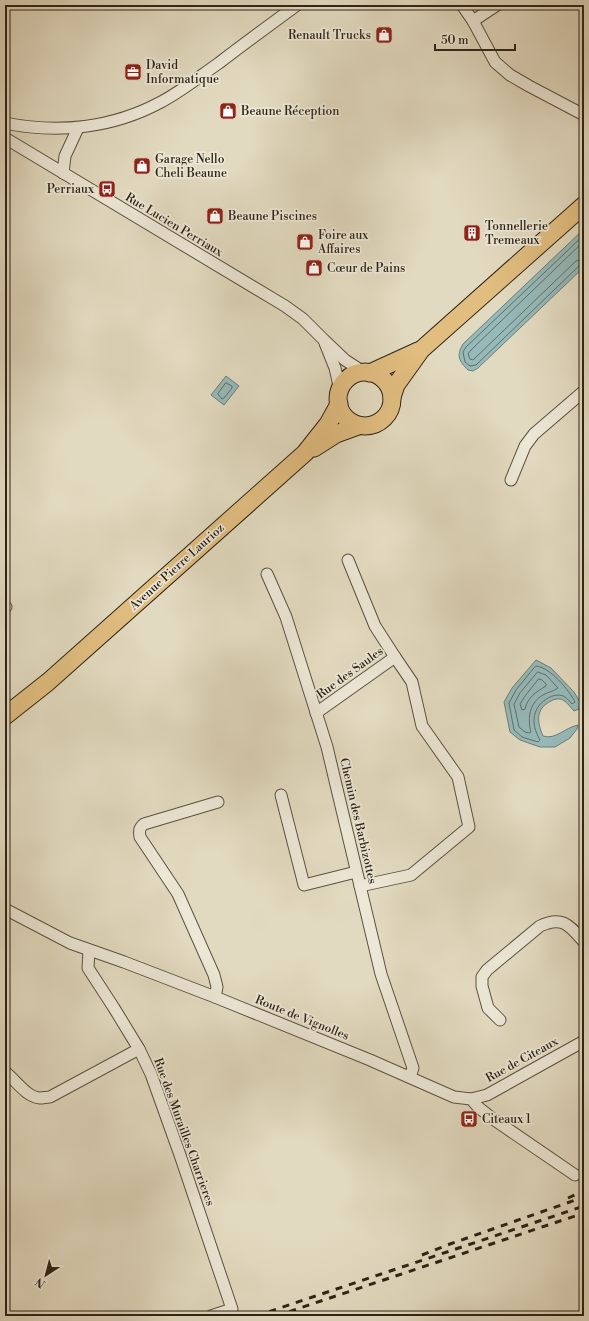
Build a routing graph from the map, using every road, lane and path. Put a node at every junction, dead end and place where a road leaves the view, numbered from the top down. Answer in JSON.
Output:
{"nodes":[{"id":1,"x":297,"y":5,"type":"edge"},
{"id":2,"x":462,"y":5,"type":"edge"},
{"id":3,"x":497,"y":5,"type":"edge"},
{"id":4,"x":473,"y":21,"type":"junction"},
{"id":5,"x":584,"y":115,"type":"edge"},
{"id":6,"x":5,"y":123,"type":"edge"},
{"id":7,"x":78,"y":128,"type":"junction"},
{"id":8,"x":5,"y":138,"type":"edge"},
{"id":9,"x":63,"y":173,"type":"junction"},
{"id":10,"x":584,"y":205,"type":"edge"},
{"id":11,"x":324,"y":340,"type":"junction"},
{"id":12,"x":421,"y":350,"type":"junction"},
{"id":13,"x":368,"y":373,"type":"junction"},
{"id":14,"x":584,"y":391,"type":"edge"},
{"id":15,"x":339,"y":397,"type":"junction"},
{"id":16,"x":392,"y":397,"type":"junction"},
{"id":17,"x":358,"y":426,"type":"junction"},
{"id":18,"x":305,"y":453,"type":"junction"},
{"id":19,"x":511,"y":480,"type":"dead end"},
{"id":20,"x":348,"y":560,"type":"dead end"},
{"id":21,"x":267,"y":574,"type":"dead end"},
{"id":22,"x":395,"y":657,"type":"junction"},
{"id":23,"x":48,"y":682,"type":"junction"},
{"id":24,"x":316,"y":713,"type":"junction"},
{"id":25,"x":5,"y":716,"type":"edge"},
{"id":26,"x":5,"y":730,"type":"edge"},
{"id":27,"x":281,"y":795,"type":"dead end"},
{"id":28,"x":218,"y":802,"type":"dead end"},
{"id":29,"x":356,"y":872,"type":"junction"},
{"id":30,"x":360,"y":886,"type":"junction"},
{"id":31,"x":5,"y":909,"type":"edge"},
{"id":32,"x":584,"y":942,"type":"edge"},
{"id":33,"x":89,"y":951,"type":"junction"},
{"id":34,"x":215,"y":997,"type":"junction"},
{"id":35,"x":500,"y":1020,"type":"dead end"},
{"id":36,"x":584,"y":1041,"type":"edge"},
{"id":37,"x":139,"y":1049,"type":"junction"},
{"id":38,"x":5,"y":1072,"type":"edge"},
{"id":39,"x":410,"y":1077,"type":"junction"},
{"id":40,"x":471,"y":1099,"type":"junction"},
{"id":41,"x":575,"y":1175,"type":"dead end"},
{"id":42,"x":211,"y":1316,"type":"edge"}],
"edges":[{"from":1,"to":7,"type":"street"},
{"from":2,"to":4,"type":"street"},
{"from":3,"to":4,"type":"street"},
{"from":4,"to":5,"type":"street"},
{"from":6,"to":7,"type":"street"},
{"from":7,"to":9,"type":"street"},
{"from":8,"to":9,"type":"street","name":"Rue Lucien Perriaux"},
{"from":9,"to":11,"type":"street","name":"Rue Lucien Perriaux"},
{"from":10,"to":12,"type":"main road"},
{"from":11,"to":13,"type":"street","name":"Rue Lucien Perriaux"},
{"from":11,"to":15,"type":"street","name":"Rue Lucien Perriaux"},
{"from":12,"to":13,"type":"main road"},
{"from":12,"to":16,"type":"main road"},
{"from":13,"to":15,"type":"main road"},
{"from":13,"to":16,"type":"main road"},
{"from":14,"to":19,"type":"street"},
{"from":15,"to":17,"type":"main road"},
{"from":15,"to":18,"type":"main road","name":"Avenue Pierre Laurioz"},
{"from":16,"to":17,"type":"main road"},
{"from":17,"to":18,"type":"main road","name":"Avenue Pierre Laurioz"},
{"from":18,"to":23,"type":"main road","name":"Avenue Pierre Laurioz"},
{"from":20,"to":22,"type":"street"},
{"from":21,"to":24,"type":"street","name":"Chemin des Barbizottes"},
{"from":22,"to":24,"type":"street","name":"Rue des Saules"},
{"from":22,"to":30,"type":"street","name":"Rue des Saules"},
{"from":23,"to":25,"type":"main road","name":"Avenue Pierre Laurioz"},
{"from":23,"to":26,"type":"main road","name":"Avenue Pierre Laurioz"},
{"from":24,"to":29,"type":"street","name":"Chemin des Barbizottes"},
{"from":27,"to":29,"type":"street"},
{"from":28,"to":34,"type":"street"},
{"from":29,"to":30,"type":"street","name":"Chemin des Barbizottes"},
{"from":30,"to":39,"type":"street","name":"Chemin des Barbizottes"},
{"from":31,"to":33,"type":"street","name":"Route de Vignolles"},
{"from":32,"to":35,"type":"street"},
{"from":33,"to":34,"type":"street","name":"Route de Vignolles"},
{"from":33,"to":37,"type":"street","name":"Rue des Murailles Charrieres"},
{"from":34,"to":39,"type":"street","name":"Route de Vignolles"},
{"from":36,"to":40,"type":"street","name":"Rue de Citeaux"},
{"from":37,"to":38,"type":"street"},
{"from":37,"to":42,"type":"street","name":"Rue des Murailles Charrieres"},
{"from":39,"to":40,"type":"street","name":"Route de Vignolles"},
{"from":40,"to":41,"type":"street"}]}
